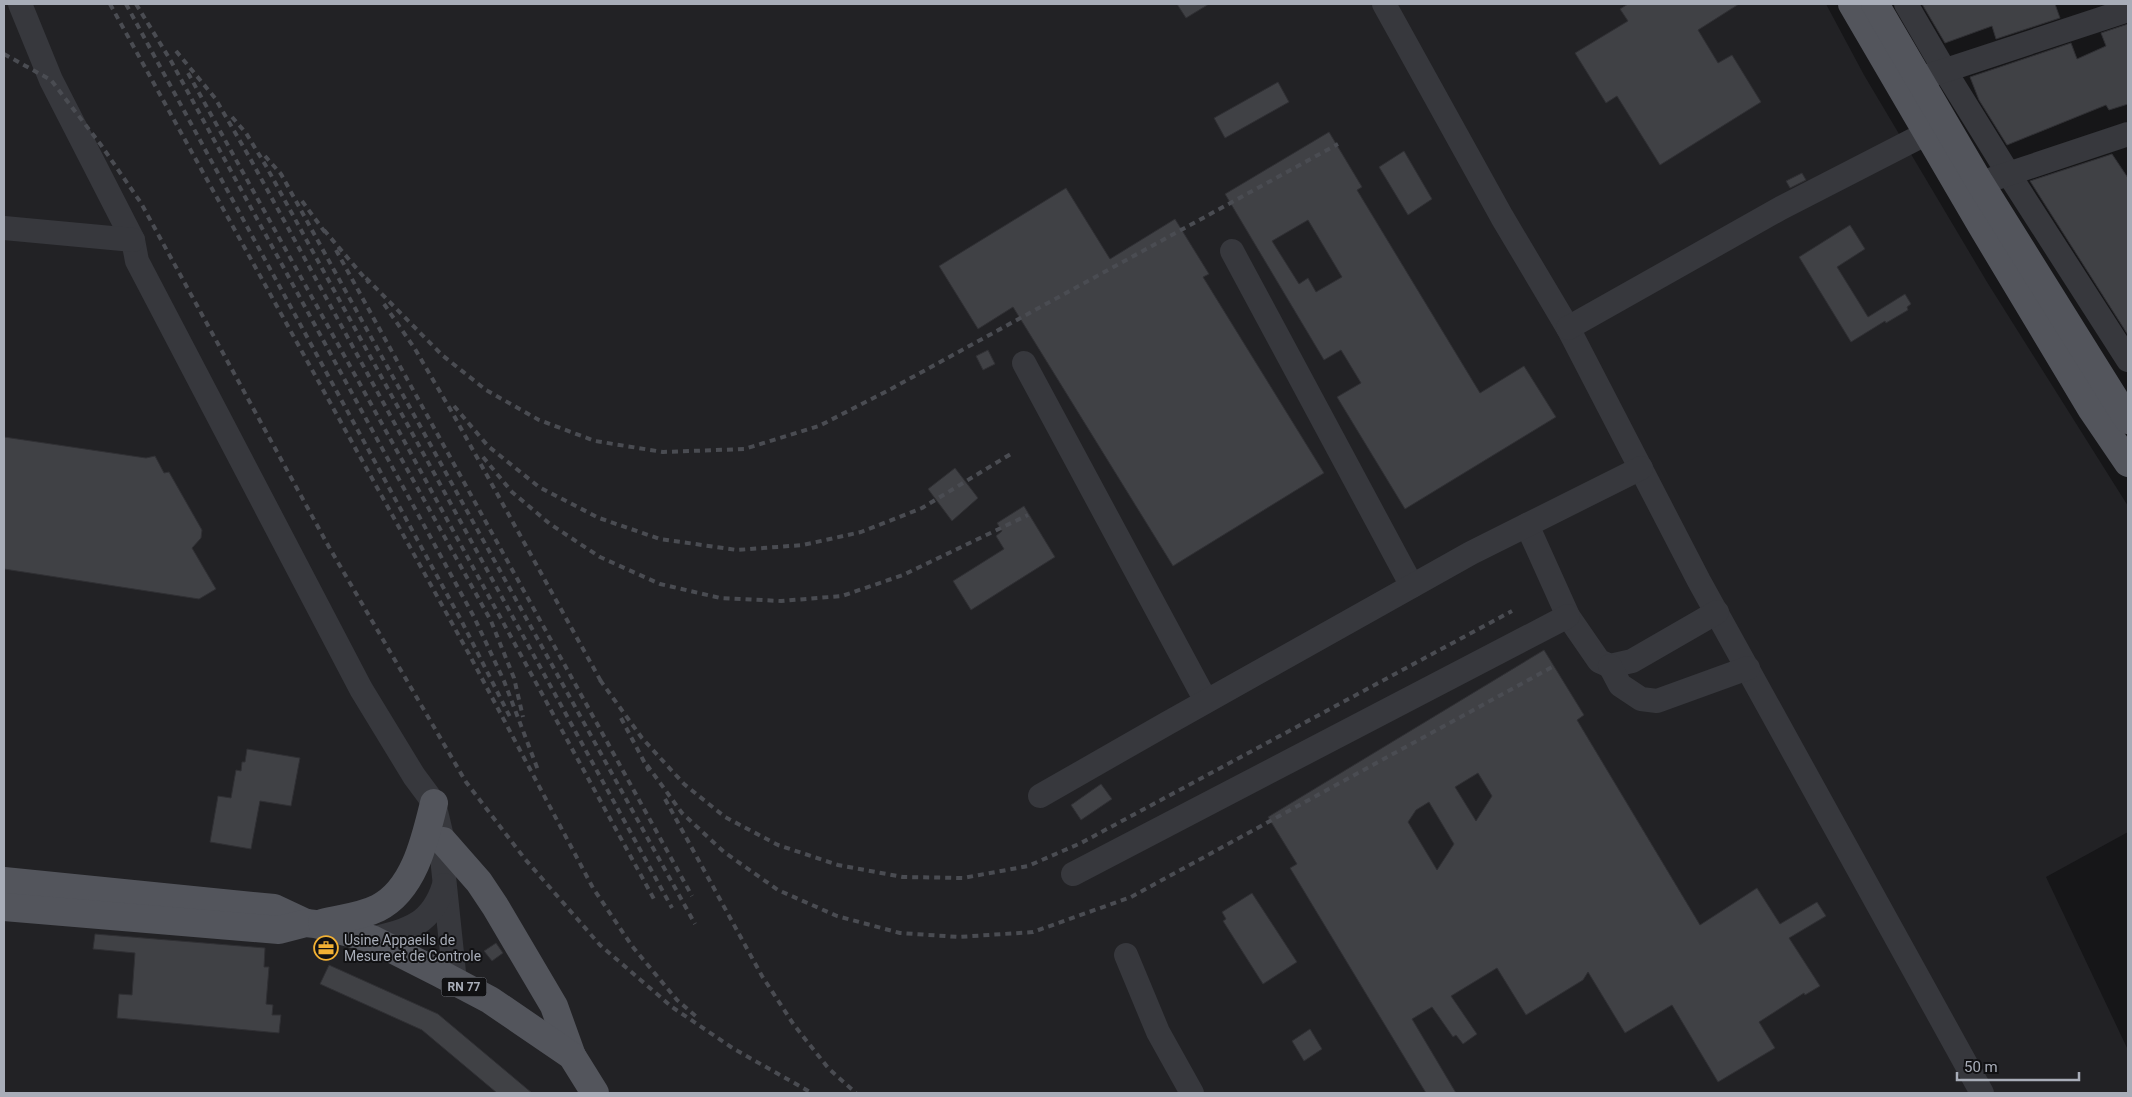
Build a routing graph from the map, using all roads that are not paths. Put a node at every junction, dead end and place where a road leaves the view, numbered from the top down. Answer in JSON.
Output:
{"nodes":[{"id":1,"x":20,"y":4,"type":"edge"},
{"id":2,"x":1384,"y":4,"type":"edge"},
{"id":3,"x":1852,"y":4,"type":"edge"},
{"id":4,"x":1875,"y":4,"type":"edge"},
{"id":5,"x":1906,"y":4,"type":"edge"},
{"id":6,"x":2128,"y":10,"type":"edge"},
{"id":7,"x":1932,"y":76,"type":"junction"},
{"id":8,"x":1927,"y":133,"type":"junction"},
{"id":9,"x":2125,"y":141,"type":"edge"},
{"id":10,"x":2008,"y":173,"type":"junction"},
{"id":11,"x":1980,"y":184,"type":"junction"},
{"id":12,"x":4,"y":228,"type":"edge"},
{"id":13,"x":133,"y":240,"type":"junction"},
{"id":14,"x":1232,"y":251,"type":"dead end"},
{"id":15,"x":1568,"y":328,"type":"junction"},
{"id":16,"x":2127,"y":353,"type":"edge"},
{"id":17,"x":1024,"y":363,"type":"dead end"},
{"id":18,"x":2100,"y":376,"type":"junction"},
{"id":19,"x":2128,"y":420,"type":"edge"},
{"id":20,"x":2128,"y":462,"type":"edge"},
{"id":21,"x":1641,"y":468,"type":"junction"},
{"id":22,"x":1527,"y":525,"type":"junction"},
{"id":23,"x":1412,"y":586,"type":"junction"},
{"id":24,"x":1716,"y":612,"type":"junction"},
{"id":25,"x":1568,"y":616,"type":"junction"},
{"id":26,"x":1610,"y":666,"type":"junction"},
{"id":27,"x":1748,"y":668,"type":"junction"},
{"id":28,"x":1206,"y":701,"type":"junction"},
{"id":29,"x":1040,"y":796,"type":"dead end"},
{"id":30,"x":434,"y":803,"type":"junction"},
{"id":31,"x":443,"y":841,"type":"junction"},
{"id":32,"x":1073,"y":874,"type":"dead end"},
{"id":33,"x":4,"y":881,"type":"edge"},
{"id":34,"x":444,"y":885,"type":"junction"},
{"id":35,"x":4,"y":907,"type":"edge"},
{"id":36,"x":310,"y":924,"type":"junction"},
{"id":37,"x":372,"y":939,"type":"junction"},
{"id":38,"x":1126,"y":954,"type":"dead end"},
{"id":39,"x":455,"y":982,"type":"junction"},
{"id":40,"x":572,"y":1056,"type":"junction"},
{"id":41,"x":595,"y":1093,"type":"edge"},
{"id":42,"x":1192,"y":1093,"type":"edge"},
{"id":43,"x":1982,"y":1093,"type":"edge"}],
"edges":[{"from":1,"to":13,"type":"street"},
{"from":2,"to":15,"type":"street"},
{"from":3,"to":8,"type":"main road"},
{"from":4,"to":7,"type":"main road"},
{"from":5,"to":7,"type":"street"},
{"from":6,"to":7,"type":"street"},
{"from":7,"to":10,"type":"street"},
{"from":7,"to":11,"type":"main road"},
{"from":8,"to":15,"type":"street"},
{"from":8,"to":20,"type":"main road"},
{"from":9,"to":10,"type":"street"},
{"from":10,"to":11,"type":"street"},
{"from":10,"to":16,"type":"street"},
{"from":11,"to":18,"type":"main road"},
{"from":12,"to":13,"type":"street"},
{"from":13,"to":30,"type":"street"},
{"from":14,"to":23,"type":"street"},
{"from":15,"to":21,"type":"street"},
{"from":16,"to":18,"type":"street"},
{"from":17,"to":28,"type":"street"},
{"from":18,"to":19,"type":"main road"},
{"from":21,"to":22,"type":"street"},
{"from":21,"to":24,"type":"street"},
{"from":22,"to":23,"type":"street"},
{"from":22,"to":25,"type":"street"},
{"from":23,"to":28,"type":"street"},
{"from":24,"to":26,"type":"street"},
{"from":24,"to":27,"type":"street"},
{"from":25,"to":26,"type":"street"},
{"from":25,"to":32,"type":"street"},
{"from":26,"to":27,"type":"street"},
{"from":27,"to":43,"type":"street"},
{"from":28,"to":29,"type":"street"},
{"from":30,"to":31,"type":"street"},
{"from":30,"to":36,"type":"main road"},
{"from":31,"to":34,"type":"street"},
{"from":31,"to":40,"type":"main road"},
{"from":33,"to":36,"type":"main road","number":"RN 77"},
{"from":34,"to":37,"type":"street"},
{"from":34,"to":39,"type":"street"},
{"from":35,"to":36,"type":"main road","number":"RN 77"},
{"from":36,"to":37,"type":"main road","number":"RN 77"},
{"from":37,"to":39,"type":"main road","number":"RN 77"},
{"from":38,"to":42,"type":"street"},
{"from":39,"to":40,"type":"main road","number":"RN 77"},
{"from":40,"to":41,"type":"main road","number":"RN 77"}]}
